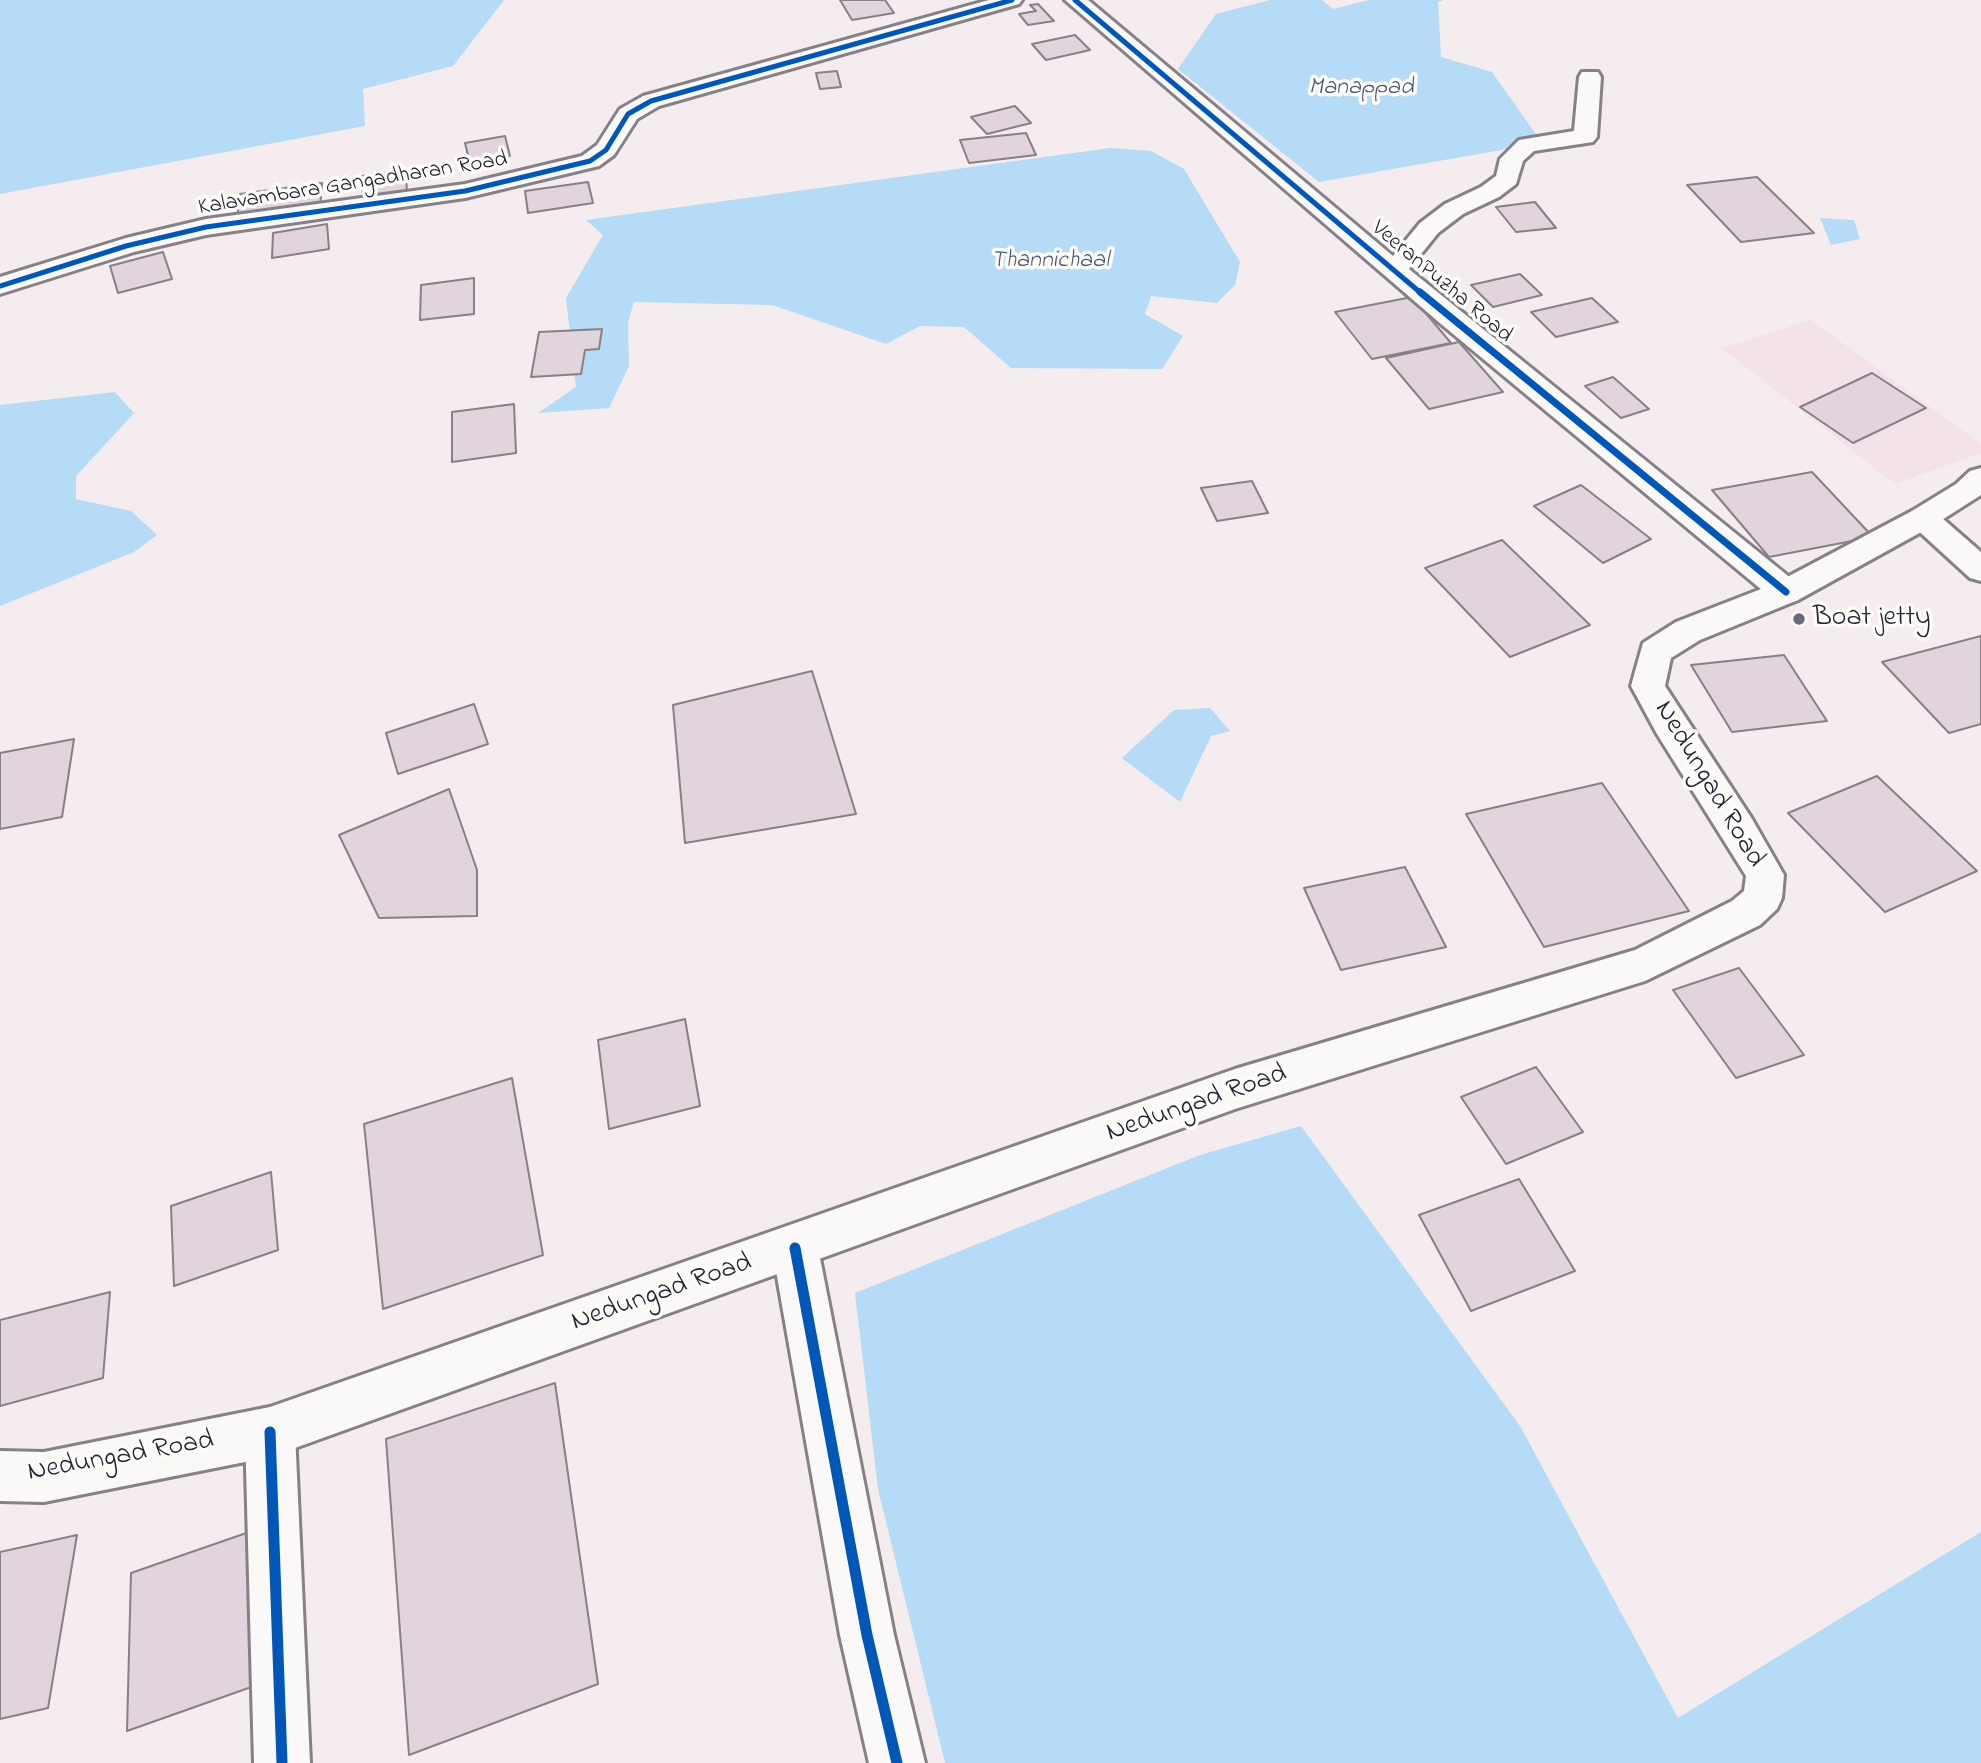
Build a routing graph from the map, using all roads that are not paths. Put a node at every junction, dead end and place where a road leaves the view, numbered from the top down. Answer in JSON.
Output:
{"nodes":[{"id":1,"x":1012,"y":0,"type":"edge"},
{"id":2,"x":1075,"y":0,"type":"edge"},
{"id":3,"x":1590,"y":77,"type":"dead end"},
{"id":4,"x":1395,"y":270,"type":"junction"},
{"id":5,"x":0,"y":286,"type":"edge"},
{"id":6,"x":1981,"y":478,"type":"edge"},
{"id":7,"x":1923,"y":519,"type":"junction"},
{"id":8,"x":1981,"y":570,"type":"edge"},
{"id":9,"x":1786,"y":592,"type":"junction"},
{"id":10,"x":795,"y":1248,"type":"junction"},
{"id":11,"x":270,"y":1432,"type":"junction"},
{"id":12,"x":0,"y":1476,"type":"edge"},
{"id":13,"x":282,"y":1763,"type":"edge"},
{"id":14,"x":897,"y":1763,"type":"edge"}],
"edges":[{"from":1,"to":5,"type":"street","name":"Kalavambara Gangadharan Road"},
{"from":2,"to":4,"type":"street","name":"VeeranPuzha Road"},
{"from":3,"to":4,"type":"street"},
{"from":4,"to":9,"type":"street","name":"VeeranPuzha Road"},
{"from":6,"to":7,"type":"street","name":"Nedungad Road"},
{"from":7,"to":8,"type":"street"},
{"from":7,"to":9,"type":"street","name":"Nedungad Road"},
{"from":9,"to":10,"type":"street","name":"Nedungad Road"},
{"from":10,"to":11,"type":"street","name":"Nedungad Road"},
{"from":10,"to":14,"type":"street"},
{"from":11,"to":12,"type":"street","name":"Nedungad Road"},
{"from":11,"to":13,"type":"street"}]}
